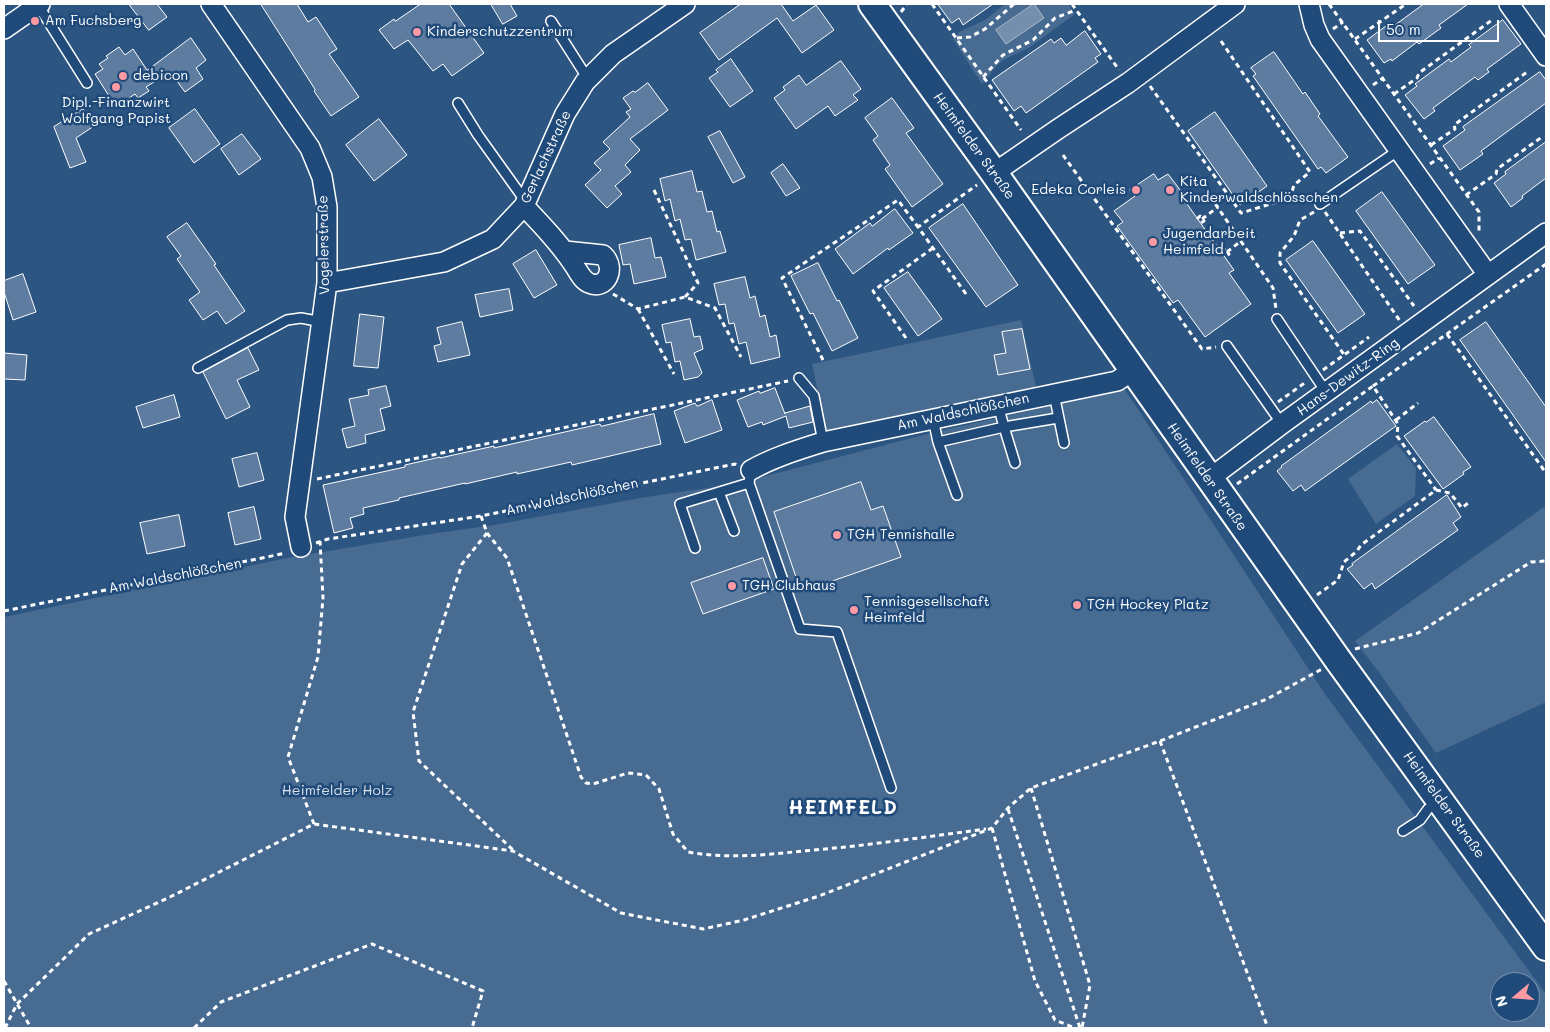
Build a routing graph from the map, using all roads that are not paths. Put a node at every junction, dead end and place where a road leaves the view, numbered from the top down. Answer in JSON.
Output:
{"nodes":[{"id":1,"x":39,"y":4,"type":"edge"},
{"id":2,"x":211,"y":4,"type":"edge"},
{"id":3,"x":685,"y":4,"type":"edge"},
{"id":4,"x":872,"y":4,"type":"edge"},
{"id":5,"x":1235,"y":4,"type":"edge"},
{"id":6,"x":1309,"y":4,"type":"edge"},
{"id":7,"x":1509,"y":4,"type":"edge"},
{"id":8,"x":551,"y":21,"type":"dead end"},
{"id":9,"x":4,"y":28,"type":"edge"},
{"id":10,"x":1546,"y":56,"type":"edge"},
{"id":11,"x":588,"y":79,"type":"junction"},
{"id":12,"x":87,"y":83,"type":"dead end"},
{"id":13,"x":458,"y":103,"type":"dead end"},
{"id":14,"x":1398,"y":150,"type":"junction"},
{"id":15,"x":994,"y":173,"type":"junction"},
{"id":16,"x":525,"y":204,"type":"junction"},
{"id":17,"x":1320,"y":204,"type":"road end"},
{"id":18,"x":1546,"y":233,"type":"edge"},
{"id":19,"x":565,"y":251,"type":"junction"},
{"id":20,"x":1488,"y":275,"type":"junction"},
{"id":21,"x":327,"y":283,"type":"junction"},
{"id":22,"x":1277,"y":319,"type":"road end"},
{"id":23,"x":322,"y":322,"type":"junction"},
{"id":24,"x":1227,"y":346,"type":"road end"},
{"id":25,"x":198,"y":368,"type":"dead end"},
{"id":26,"x":1132,"y":371,"type":"junction"},
{"id":27,"x":799,"y":378,"type":"road end"},
{"id":28,"x":1326,"y":392,"type":"junction"},
{"id":29,"x":1054,"y":394,"type":"junction"},
{"id":30,"x":998,"y":405,"type":"junction"},
{"id":31,"x":1058,"y":418,"type":"junction"},
{"id":32,"x":933,"y":419,"type":"junction"},
{"id":33,"x":1282,"y":424,"type":"junction"},
{"id":34,"x":1004,"y":427,"type":"junction"},
{"id":35,"x":823,"y":442,"type":"junction"},
{"id":36,"x":938,"y":442,"type":"junction"},
{"id":37,"x":1064,"y":444,"type":"dead end"},
{"id":38,"x":1015,"y":462,"type":"dead end"},
{"id":39,"x":750,"y":477,"type":"junction"},
{"id":40,"x":1209,"y":479,"type":"junction"},
{"id":41,"x":719,"y":492,"type":"junction"},
{"id":42,"x":956,"y":495,"type":"dead end"},
{"id":43,"x":734,"y":530,"type":"dead end"},
{"id":44,"x":301,"y":547,"type":"road end"},
{"id":45,"x":695,"y":548,"type":"dead end"},
{"id":46,"x":891,"y":788,"type":"dead end"},
{"id":47,"x":1440,"y":800,"type":"junction"},
{"id":48,"x":1403,"y":831,"type":"dead end"},
{"id":49,"x":1546,"y":947,"type":"edge"}],
"edges":[{"from":1,"to":9,"type":"street"},
{"from":1,"to":12,"type":"lane"},
{"from":2,"to":21,"type":"street","name":"Vogelerstraße"},
{"from":3,"to":11,"type":"street","name":"Gerlachstraße"},
{"from":4,"to":15,"type":"street","name":"Heimfelder Straße"},
{"from":5,"to":15,"type":"street"},
{"from":6,"to":14,"type":"street"},
{"from":7,"to":10,"type":"street"},
{"from":8,"to":11,"type":"lane"},
{"from":11,"to":16,"type":"street","name":"Gerlachstraße"},
{"from":13,"to":16,"type":"lane"},
{"from":14,"to":17,"type":"lane"},
{"from":14,"to":20,"type":"street"},
{"from":15,"to":26,"type":"street","name":"Heimfelder Straße"},
{"from":16,"to":19,"type":"street"},
{"from":16,"to":21,"type":"street","name":"Gerlachstraße"},
{"from":18,"to":20,"type":"street","name":"Hans-Dewitz-Ring"},
{"from":19,"to":19,"type":"street"},
{"from":20,"to":28,"type":"street","name":"Hans-Dewitz-Ring"},
{"from":21,"to":23,"type":"street","name":"Vogelerstraße"},
{"from":22,"to":28,"type":"lane"},
{"from":23,"to":25,"type":"lane"},
{"from":23,"to":44,"type":"street","name":"Vogelerstraße"},
{"from":24,"to":33,"type":"lane"},
{"from":26,"to":29,"type":"street","name":"Am Waldschlößchen"},
{"from":26,"to":40,"type":"street","name":"Heimfelder Straße"},
{"from":27,"to":35,"type":"lane"},
{"from":28,"to":33,"type":"street","name":"Hans-Dewitz-Ring"},
{"from":29,"to":30,"type":"street","name":"Am Waldschlößchen"},
{"from":29,"to":31,"type":"lane"},
{"from":30,"to":32,"type":"street","name":"Am Waldschlößchen"},
{"from":30,"to":34,"type":"lane"},
{"from":31,"to":34,"type":"lane"},
{"from":31,"to":37,"type":"lane"},
{"from":32,"to":35,"type":"street","name":"Am Waldschlößchen"},
{"from":32,"to":36,"type":"lane"},
{"from":33,"to":40,"type":"street","name":"Hans-Dewitz-Ring"},
{"from":34,"to":36,"type":"lane"},
{"from":34,"to":38,"type":"lane"},
{"from":35,"to":39,"type":"street","name":"Am Waldschlößchen"},
{"from":36,"to":42,"type":"lane"},
{"from":39,"to":41,"type":"lane"},
{"from":39,"to":46,"type":"lane"},
{"from":40,"to":47,"type":"street","name":"Heimfelder Straße"},
{"from":41,"to":43,"type":"lane"},
{"from":41,"to":45,"type":"lane"},
{"from":47,"to":48,"type":"lane"},
{"from":47,"to":49,"type":"street","name":"Heimfelder Straße"}]}
